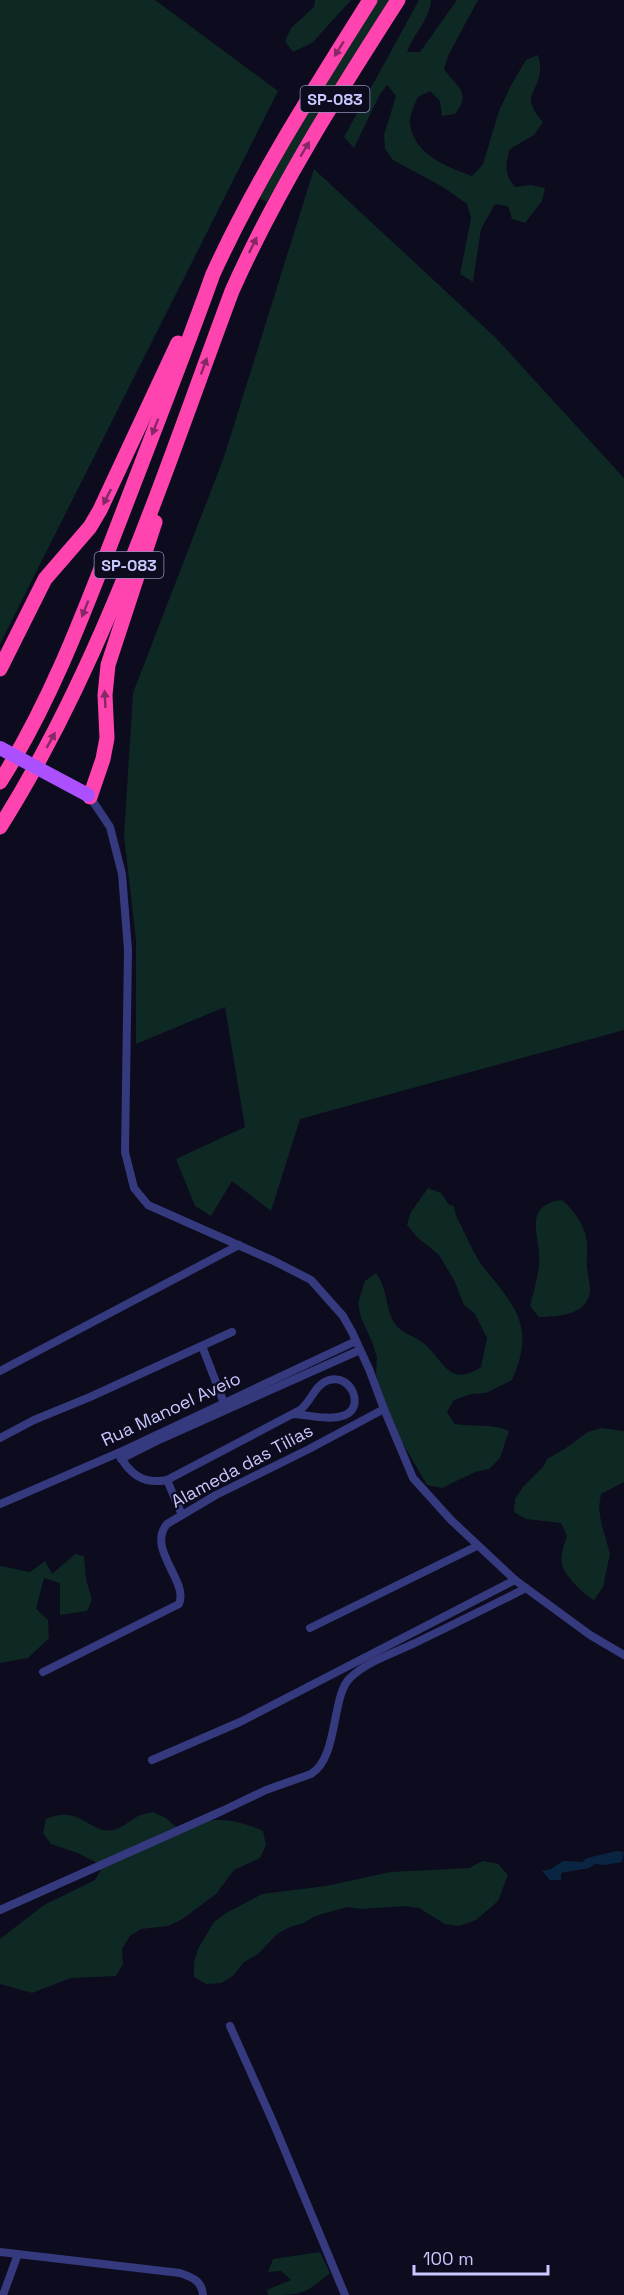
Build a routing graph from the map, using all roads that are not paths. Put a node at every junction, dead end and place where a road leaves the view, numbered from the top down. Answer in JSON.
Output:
{"nodes":[{"id":1,"x":370,"y":0,"type":"edge"},
{"id":2,"x":398,"y":0,"type":"edge"},
{"id":3,"x":213,"y":274,"type":"junction"},
{"id":4,"x":193,"y":395,"type":"junction"},
{"id":5,"x":0,"y":669,"type":"edge"},
{"id":6,"x":0,"y":748,"type":"edge"},
{"id":7,"x":0,"y":782,"type":"edge"},
{"id":8,"x":89,"y":796,"type":"junction"},
{"id":9,"x":0,"y":827,"type":"edge"},
{"id":10,"x":239,"y":1245,"type":"junction"},
{"id":11,"x":232,"y":1332,"type":"dead end"},
{"id":12,"x":202,"y":1346,"type":"junction"},
{"id":13,"x":358,"y":1346,"type":"junction"},
{"id":14,"x":0,"y":1371,"type":"edge"},
{"id":15,"x":224,"y":1403,"type":"junction"},
{"id":16,"x":384,"y":1409,"type":"junction"},
{"id":17,"x":293,"y":1414,"type":"junction"},
{"id":18,"x":0,"y":1438,"type":"edge"},
{"id":19,"x":120,"y":1456,"type":"junction"},
{"id":20,"x":167,"y":1480,"type":"junction"},
{"id":21,"x":0,"y":1504,"type":"edge"},
{"id":22,"x":182,"y":1515,"type":"junction"},
{"id":23,"x":477,"y":1546,"type":"junction"},
{"id":24,"x":515,"y":1580,"type":"junction"},
{"id":25,"x":526,"y":1588,"type":"junction"},
{"id":26,"x":310,"y":1628,"type":"dead end"},
{"id":27,"x":624,"y":1655,"type":"edge"},
{"id":28,"x":43,"y":1672,"type":"dead end"},
{"id":29,"x":152,"y":1760,"type":"dead end"},
{"id":30,"x":0,"y":1910,"type":"edge"},
{"id":31,"x":230,"y":2026,"type":"dead end"},
{"id":32,"x":0,"y":2252,"type":"edge"},
{"id":33,"x":18,"y":2254,"type":"junction"},
{"id":34,"x":3,"y":2295,"type":"edge"},
{"id":35,"x":203,"y":2295,"type":"edge"},
{"id":36,"x":345,"y":2295,"type":"edge"}],
"edges":[{"from":1,"to":3,"type":"highway","number":"SP-083","one_way":true},
{"from":4,"to":2,"type":"highway","number":"SP-083","one_way":true},
{"from":3,"to":5,"type":"highway","one_way":true},
{"from":3,"to":7,"type":"highway","number":"SP-083","one_way":true},
{"from":8,"to":4,"type":"highway","one_way":true},
{"from":9,"to":4,"type":"highway","number":"SP-083","one_way":true},
{"from":6,"to":8,"type":"main road","bridge":true},
{"from":8,"to":10,"type":"street"},
{"from":10,"to":13,"type":"street"},
{"from":10,"to":14,"type":"street"},
{"from":11,"to":12,"type":"street"},
{"from":12,"to":15,"type":"street"},
{"from":12,"to":18,"type":"street"},
{"from":13,"to":15,"type":"street","name":"Rua Manoel Aveio"},
{"from":13,"to":16,"type":"street"},
{"from":13,"to":19,"type":"street"},
{"from":15,"to":19,"type":"street","name":"Rua Manoel Aveio"},
{"from":16,"to":22,"type":"street","name":"Alameda das Tilias"},
{"from":16,"to":23,"type":"street"},
{"from":17,"to":17,"type":"street"},
{"from":17,"to":20,"type":"street"},
{"from":19,"to":20,"type":"street"},
{"from":19,"to":21,"type":"street","name":"Rua Manoel Aveio"},
{"from":20,"to":22,"type":"street"},
{"from":22,"to":28,"type":"street","name":"Alameda das Tilias"},
{"from":23,"to":24,"type":"street"},
{"from":23,"to":26,"type":"street"},
{"from":24,"to":25,"type":"street"},
{"from":24,"to":29,"type":"street"},
{"from":25,"to":27,"type":"street"},
{"from":25,"to":30,"type":"street"},
{"from":31,"to":36,"type":"street"},
{"from":32,"to":33,"type":"street"},
{"from":33,"to":34,"type":"street"},
{"from":33,"to":35,"type":"street"}]}
